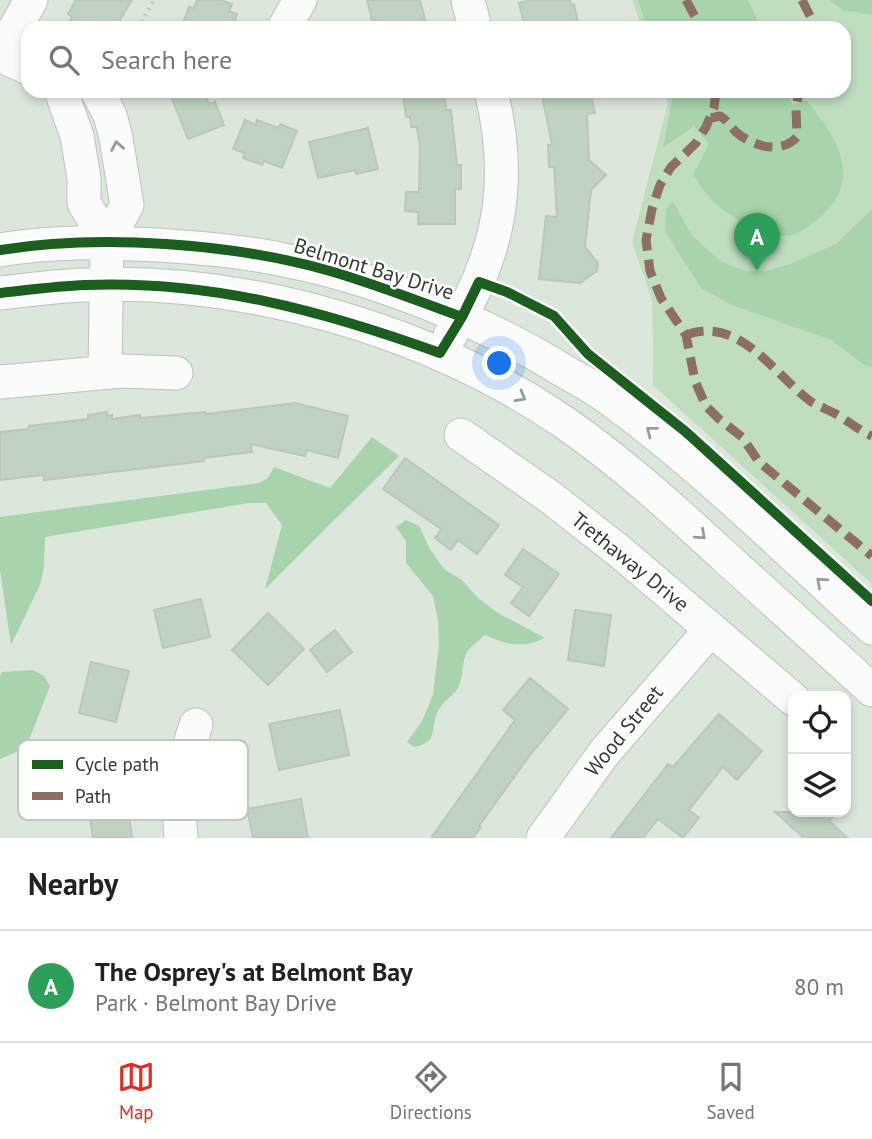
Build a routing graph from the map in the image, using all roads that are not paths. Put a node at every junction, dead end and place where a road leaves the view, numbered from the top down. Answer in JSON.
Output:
{"nodes":[{"id":1,"x":31,"y":0,"type":"edge"},
{"id":2,"x":300,"y":0,"type":"edge"},
{"id":3,"x":468,"y":0,"type":"edge"},
{"id":4,"x":288,"y":21,"type":"edge"},
{"id":5,"x":473,"y":21,"type":"edge"},
{"id":6,"x":0,"y":55,"type":"edge"},
{"id":7,"x":21,"y":65,"type":"edge"},
{"id":8,"x":64,"y":98,"type":"edge"},
{"id":9,"x":101,"y":98,"type":"edge"},
{"id":10,"x":492,"y":98,"type":"edge"},
{"id":11,"x":107,"y":242,"type":"junction"},
{"id":12,"x":0,"y":250,"type":"edge"},
{"id":13,"x":105,"y":284,"type":"junction"},
{"id":14,"x":0,"y":293,"type":"edge"},
{"id":15,"x":462,"y":317,"type":"junction"},
{"id":16,"x":440,"y":353,"type":"junction"},
{"id":17,"x":105,"y":372,"type":"junction"},
{"id":18,"x":176,"y":373,"type":"dead end"},
{"id":19,"x":0,"y":382,"type":"edge"},
{"id":20,"x":461,"y":435,"type":"dead end"},
{"id":21,"x":711,"y":628,"type":"junction"},
{"id":22,"x":872,"y":628,"type":"edge"},
{"id":23,"x":872,"y":690,"type":"edge"},
{"id":24,"x":788,"y":695,"type":"edge"},
{"id":25,"x":196,"y":725,"type":"dead end"},
{"id":26,"x":191,"y":740,"type":"edge"},
{"id":27,"x":179,"y":820,"type":"edge"},
{"id":28,"x":181,"y":838,"type":"edge"},
{"id":29,"x":543,"y":838,"type":"edge"}],
"edges":[{"from":1,"to":6,"type":"street"},
{"from":2,"to":4,"type":"street"},
{"from":3,"to":5,"type":"street"},
{"from":6,"to":7,"type":"street"},
{"from":8,"to":11,"type":"street"},
{"from":11,"to":9,"type":"street","one_way":true},
{"from":10,"to":15,"type":"street"},
{"from":11,"to":12,"type":"street","name":"Belmont Bay Drive"},
{"from":11,"to":13,"type":"street"},
{"from":11,"to":15,"type":"street","name":"Belmont Bay Drive"},
{"from":13,"to":14,"type":"street"},
{"from":13,"to":16,"type":"street"},
{"from":13,"to":17,"type":"street"},
{"from":15,"to":16,"type":"street"},
{"from":22,"to":15,"type":"street","name":"Belmont Bay Drive","one_way":true},
{"from":16,"to":23,"type":"street","one_way":true},
{"from":17,"to":18,"type":"street"},
{"from":17,"to":19,"type":"street"},
{"from":20,"to":21,"type":"street","name":"Trethaway Drive"},
{"from":21,"to":24,"type":"street","name":"Trethaway Drive"},
{"from":21,"to":29,"type":"street","name":"Wood Street"},
{"from":25,"to":26,"type":"street"},
{"from":27,"to":28,"type":"street"}]}
